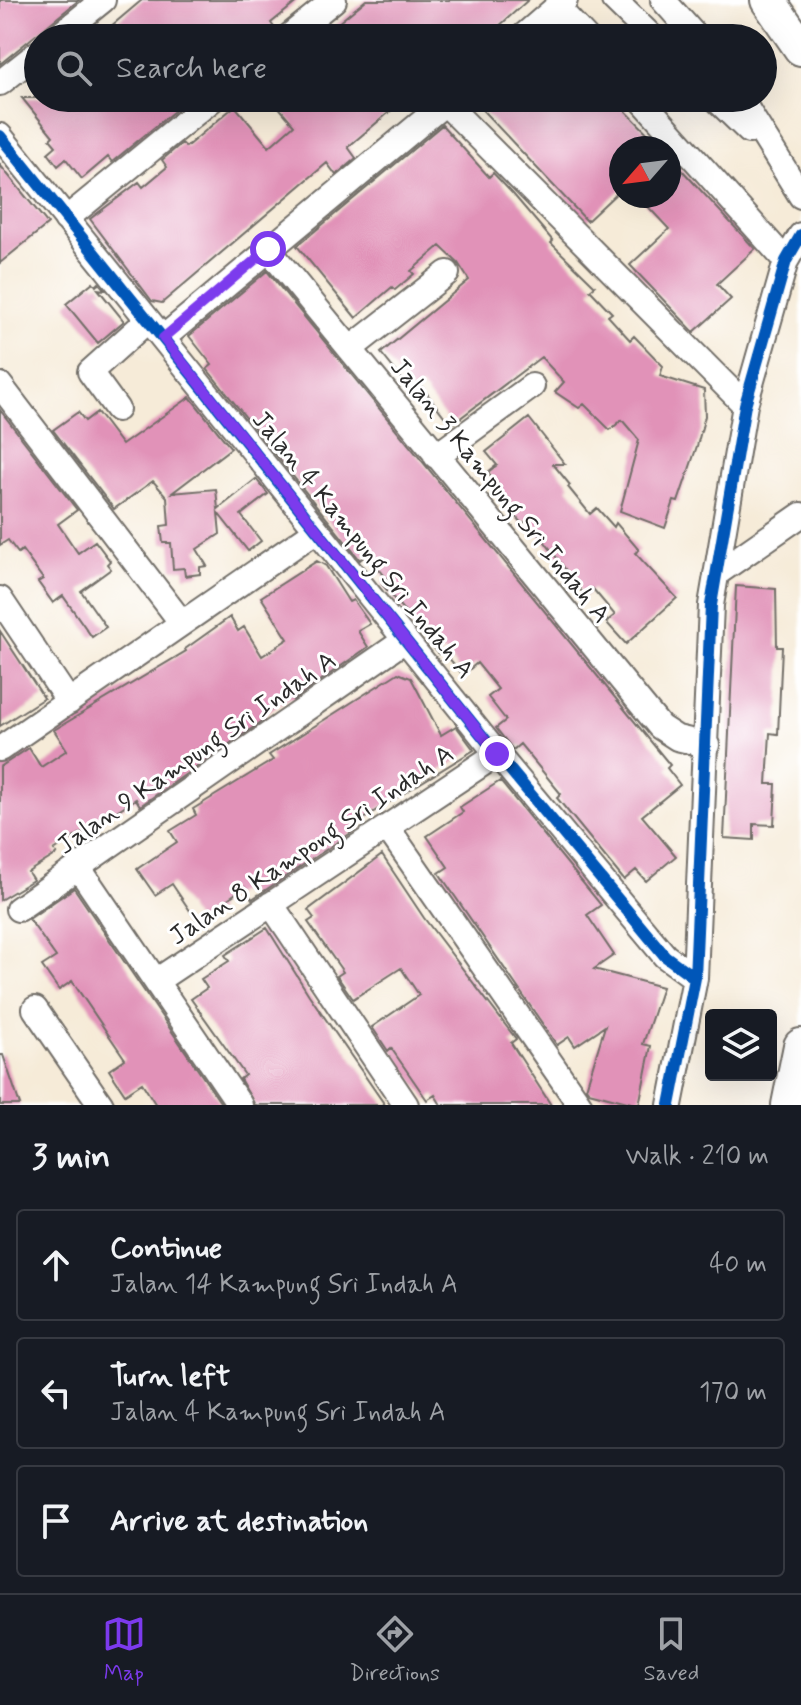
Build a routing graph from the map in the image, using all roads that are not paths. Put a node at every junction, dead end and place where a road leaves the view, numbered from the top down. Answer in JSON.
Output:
{"nodes":[{"id":1,"x":103,"y":0,"type":"edge"},
{"id":2,"x":334,"y":0,"type":"edge"},
{"id":3,"x":614,"y":0,"type":"edge"},
{"id":4,"x":663,"y":0,"type":"edge"},
{"id":5,"x":768,"y":0,"type":"edge"},
{"id":6,"x":561,"y":3,"type":"edge"},
{"id":7,"x":73,"y":24,"type":"edge"},
{"id":8,"x":304,"y":24,"type":"edge"},
{"id":9,"x":537,"y":24,"type":"edge"},
{"id":10,"x":576,"y":24,"type":"edge"},
{"id":11,"x":639,"y":24,"type":"edge"},
{"id":12,"x":684,"y":24,"type":"edge"},
{"id":13,"x":798,"y":46,"type":"edge"},
{"id":14,"x":24,"y":64,"type":"edge"},
{"id":15,"x":0,"y":83,"type":"edge"},
{"id":16,"x":197,"y":112,"type":"edge"},
{"id":17,"x":435,"y":112,"type":"edge"},
{"id":18,"x":459,"y":112,"type":"edge"},
{"id":19,"x":653,"y":112,"type":"edge"},
{"id":20,"x":730,"y":112,"type":"edge"},
{"id":21,"x":748,"y":112,"type":"edge"},
{"id":22,"x":0,"y":136,"type":"edge"},
{"id":23,"x":771,"y":152,"type":"junction"},
{"id":24,"x":801,"y":196,"type":"edge"},
{"id":25,"x":66,"y":219,"type":"junction"},
{"id":26,"x":801,"y":235,"type":"edge"},
{"id":27,"x":268,"y":249,"type":"junction"},
{"id":28,"x":786,"y":261,"type":"junction"},
{"id":29,"x":447,"y":273,"type":"dead end"},
{"id":30,"x":156,"y":329,"type":"junction"},
{"id":31,"x":350,"y":349,"type":"junction"},
{"id":32,"x":0,"y":385,"type":"edge"},
{"id":33,"x":532,"y":386,"type":"dead end"},
{"id":34,"x":745,"y":405,"type":"junction"},
{"id":35,"x":117,"y":409,"type":"dead end"},
{"id":36,"x":436,"y":456,"type":"junction"},
{"id":37,"x":801,"y":515,"type":"edge"},
{"id":38,"x":317,"y":530,"type":"junction"},
{"id":39,"x":716,"y":574,"type":"junction"},
{"id":40,"x":0,"y":599,"type":"edge"},
{"id":41,"x":182,"y":623,"type":"junction"},
{"id":42,"x":405,"y":640,"type":"junction"},
{"id":43,"x":69,"y":702,"type":"junction"},
{"id":44,"x":707,"y":745,"type":"junction"},
{"id":45,"x":0,"y":749,"type":"edge"},
{"id":46,"x":497,"y":754,"type":"junction"},
{"id":47,"x":387,"y":827,"type":"junction"},
{"id":48,"x":78,"y":867,"type":"junction"},
{"id":49,"x":271,"y":904,"type":"junction"},
{"id":50,"x":18,"y":909,"type":"dead end"},
{"id":51,"x":695,"y":978,"type":"junction"},
{"id":52,"x":156,"y":981,"type":"junction"},
{"id":53,"x":35,"y":1009,"type":"dead end"},
{"id":54,"x":801,"y":1046,"type":"edge"},
{"id":55,"x":101,"y":1105,"type":"edge"},
{"id":56,"x":240,"y":1105,"type":"edge"},
{"id":57,"x":406,"y":1105,"type":"edge"},
{"id":58,"x":580,"y":1105,"type":"edge"},
{"id":59,"x":670,"y":1105,"type":"edge"},
{"id":60,"x":789,"y":1105,"type":"edge"}],
"edges":[{"from":1,"to":7,"type":"street"},
{"from":2,"to":8,"type":"street"},
{"from":3,"to":11,"type":"street"},
{"from":4,"to":12,"type":"street"},
{"from":5,"to":13,"type":"highway"},
{"from":6,"to":9,"type":"street"},
{"from":6,"to":10,"type":"street"},
{"from":14,"to":15,"type":"street"},
{"from":16,"to":25,"type":"street"},
{"from":17,"to":27,"type":"street"},
{"from":18,"to":34,"type":"street"},
{"from":19,"to":28,"type":"street"},
{"from":20,"to":23,"type":"street"},
{"from":21,"to":23,"type":"street"},
{"from":22,"to":25,"type":"street","name":"Jalan 4 Kampung Sri Indah A"},
{"from":23,"to":24,"type":"street"},
{"from":25,"to":30,"type":"street","name":"Jalan 4 Kampung Sri Indah A"},
{"from":26,"to":28,"type":"street"},
{"from":27,"to":30,"type":"street"},
{"from":27,"to":31,"type":"street","name":"Jalan 3 Kampung Sri Indah A"},
{"from":28,"to":34,"type":"street"},
{"from":29,"to":31,"type":"street"},
{"from":30,"to":35,"type":"street"},
{"from":30,"to":38,"type":"street","name":"Jalan 4 Kampung Sri Indah A"},
{"from":31,"to":36,"type":"street","name":"Jalan 3 Kampung Sri Indah A"},
{"from":32,"to":41,"type":"street"},
{"from":33,"to":36,"type":"street"},
{"from":34,"to":39,"type":"street"},
{"from":36,"to":44,"type":"street","name":"Jalan 3 Kampung Sri Indah A"},
{"from":37,"to":39,"type":"street"},
{"from":38,"to":41,"type":"street"},
{"from":38,"to":42,"type":"street","name":"Jalan 4 Kampung Sri Indah A"},
{"from":39,"to":44,"type":"street"},
{"from":40,"to":43,"type":"street"},
{"from":41,"to":43,"type":"street"},
{"from":42,"to":46,"type":"street","name":"Jalan 4 Kampung Sri Indah A"},
{"from":42,"to":48,"type":"street","name":"Jalan 9 Kampung Sri Indah A"},
{"from":43,"to":45,"type":"street"},
{"from":44,"to":51,"type":"street"},
{"from":46,"to":47,"type":"street","name":"Jalan 8 Kampong Sri Indah A"},
{"from":46,"to":51,"type":"street","name":"Jalan 4 Kampung Sri Indah A"},
{"from":47,"to":49,"type":"street","name":"Jalan 8 Kampong Sri Indah A"},
{"from":47,"to":58,"type":"street"},
{"from":48,"to":50,"type":"street","name":"Jalan 9 Kampung Sri Indah A"},
{"from":48,"to":52,"type":"street"},
{"from":49,"to":52,"type":"street","name":"Jalan 8 Kampong Sri Indah A"},
{"from":49,"to":57,"type":"street"},
{"from":51,"to":59,"type":"street"},
{"from":52,"to":56,"type":"street"},
{"from":53,"to":55,"type":"street"},
{"from":54,"to":60,"type":"highway"}]}
